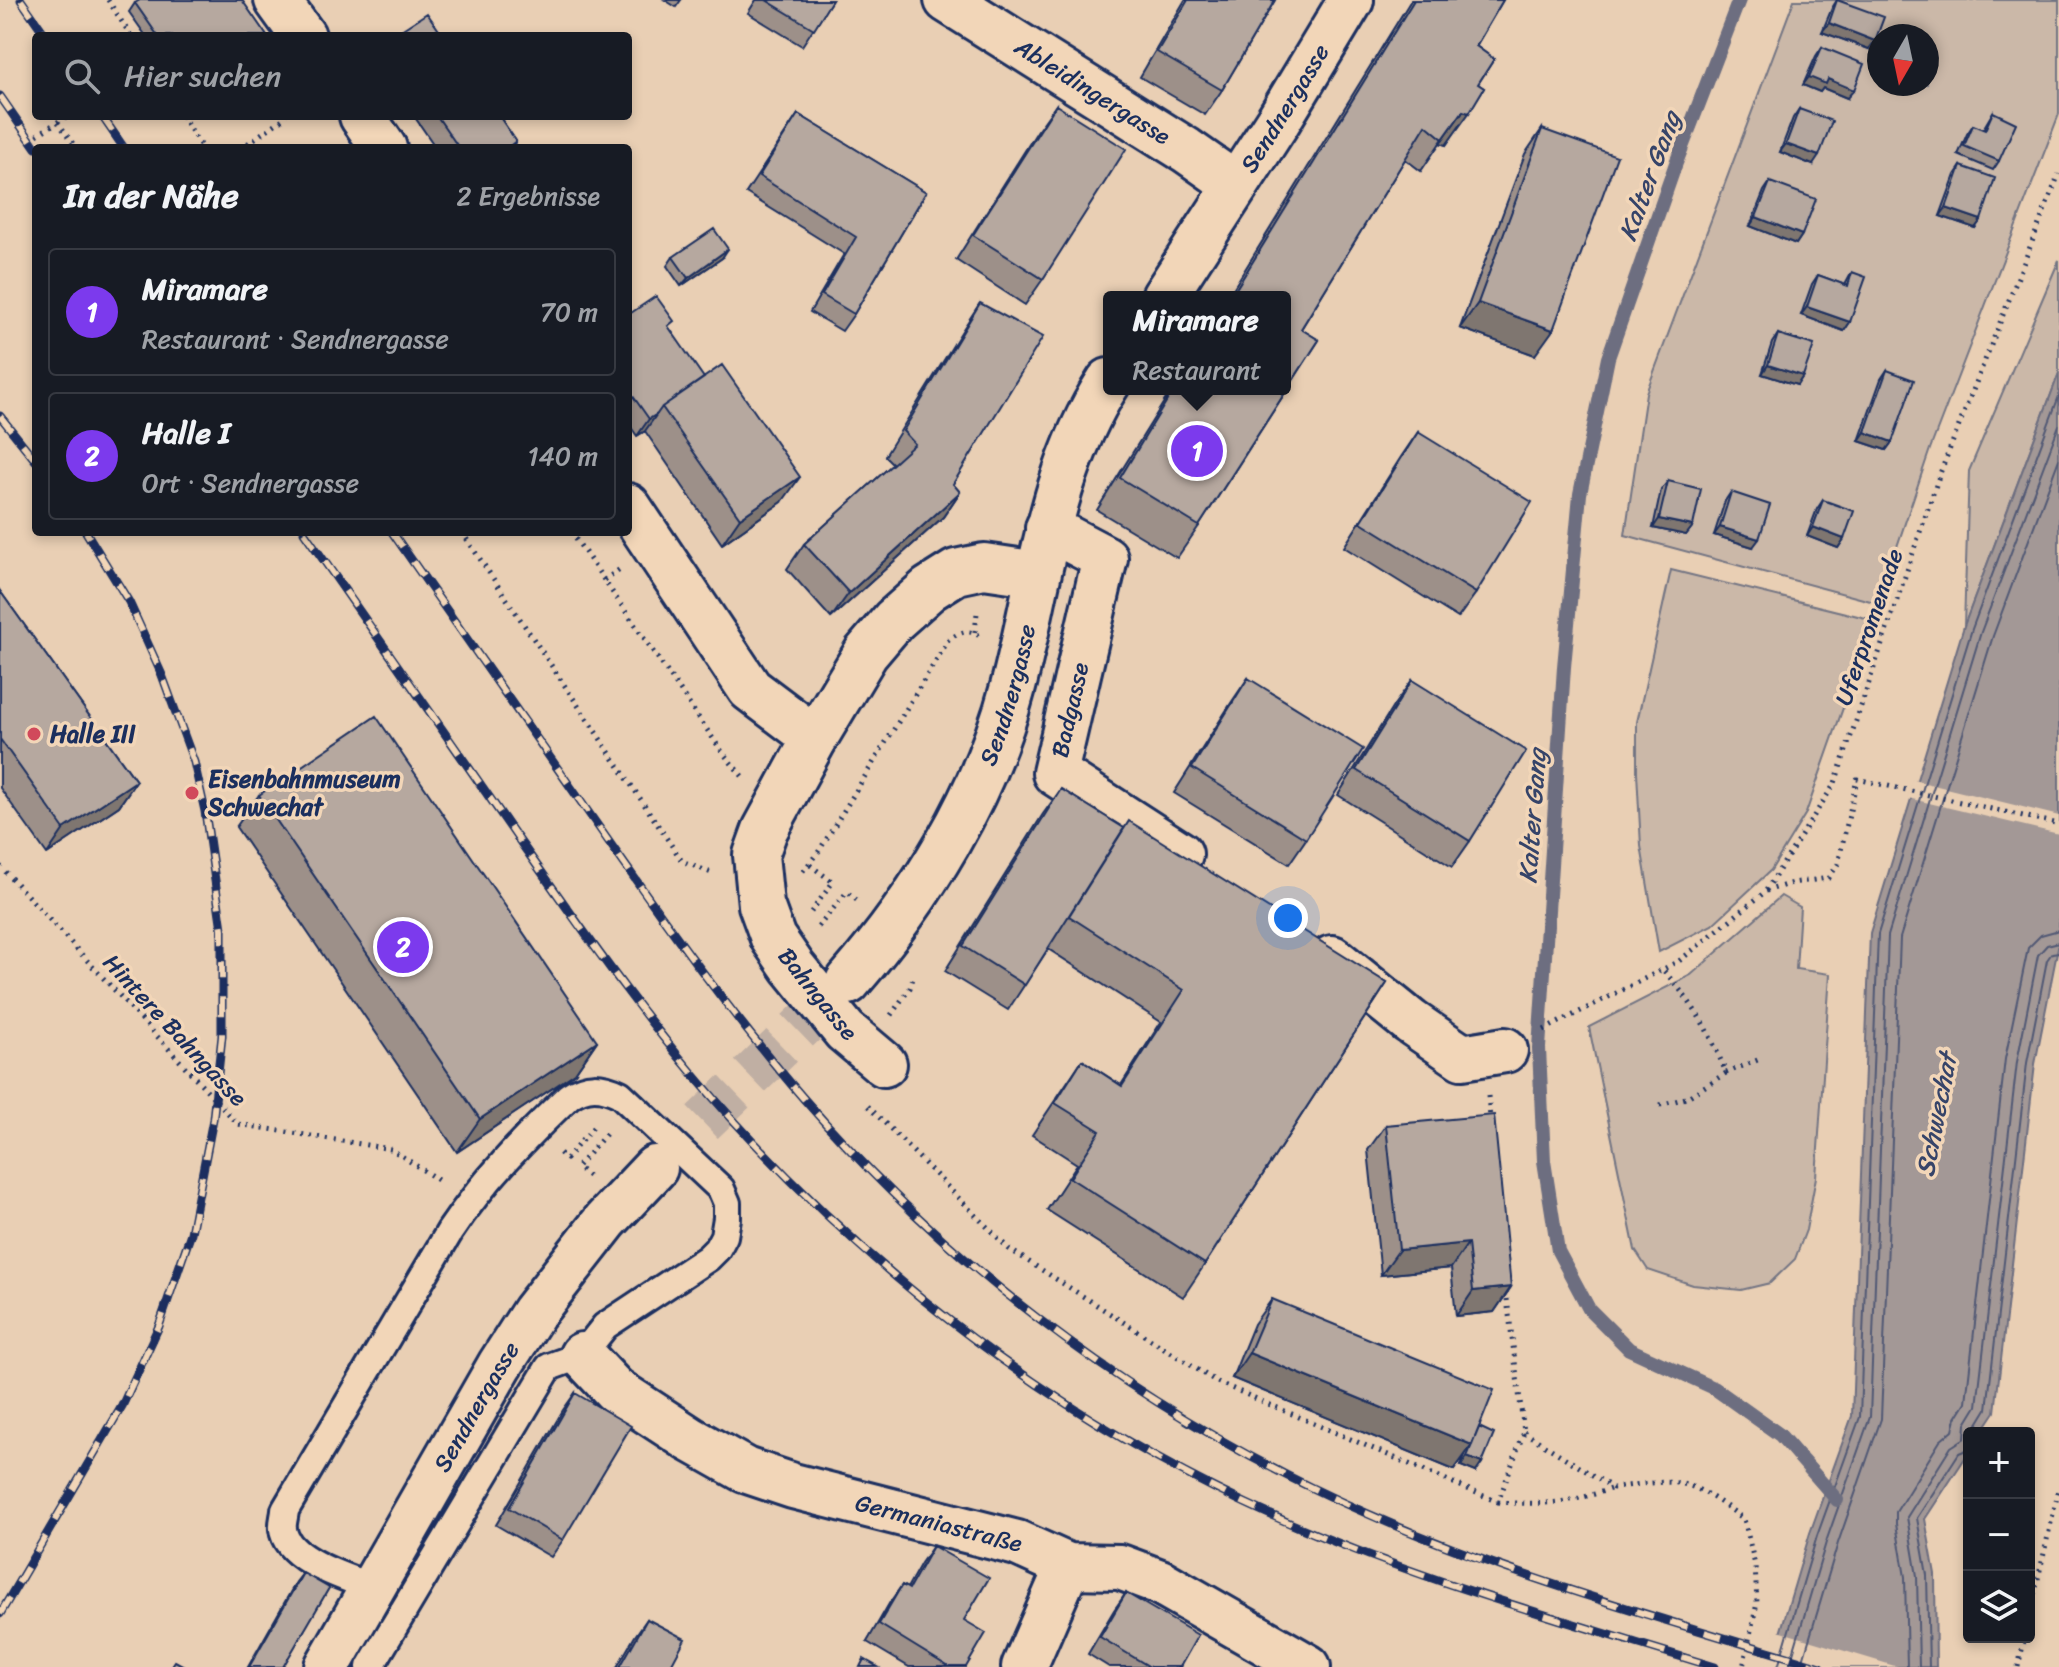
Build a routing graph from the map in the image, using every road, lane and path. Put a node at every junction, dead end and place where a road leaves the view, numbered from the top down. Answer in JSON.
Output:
{"nodes":[{"id":1,"x":108,"y":0,"type":"edge"},
{"id":2,"x":277,"y":0,"type":"edge"},
{"id":3,"x":947,"y":0,"type":"edge"},
{"id":4,"x":1351,"y":0,"type":"edge"},
{"id":5,"x":128,"y":32,"type":"edge"},
{"id":6,"x":300,"y":32,"type":"edge"},
{"id":7,"x":61,"y":120,"type":"edge"},
{"id":8,"x":184,"y":120,"type":"edge"},
{"id":9,"x":281,"y":120,"type":"edge"},
{"id":10,"x":365,"y":120,"type":"edge"},
{"id":11,"x":58,"y":122,"type":"junction"},
{"id":12,"x":37,"y":135,"type":"dead end"},
{"id":13,"x":73,"y":144,"type":"edge"},
{"id":14,"x":200,"y":144,"type":"edge"},
{"id":15,"x":247,"y":144,"type":"edge"},
{"id":16,"x":381,"y":144,"type":"edge"},
{"id":17,"x":2059,"y":174,"type":"edge"},
{"id":18,"x":1236,"y":185,"type":"junction"},
{"id":19,"x":1168,"y":291,"type":"edge"},
{"id":20,"x":1103,"y":392,"type":"edge"},
{"id":21,"x":632,"y":512,"type":"edge"},
{"id":22,"x":1048,"y":528,"type":"junction"},
{"id":23,"x":465,"y":536,"type":"edge"},
{"id":24,"x":574,"y":536,"type":"edge"},
{"id":25,"x":1038,"y":574,"type":"junction"},
{"id":26,"x":975,"y":632,"type":"dead end"},
{"id":27,"x":815,"y":738,"type":"junction"},
{"id":28,"x":744,"y":778,"type":"dead end"},
{"id":29,"x":2059,"y":824,"type":"edge"},
{"id":30,"x":810,"y":864,"type":"junction"},
{"id":31,"x":0,"y":866,"type":"edge"},
{"id":32,"x":1212,"y":875,"type":"edge"},
{"id":33,"x":757,"y":878,"type":"junction"},
{"id":34,"x":1765,"y":892,"type":"junction"},
{"id":35,"x":863,"y":905,"type":"dead end"},
{"id":36,"x":1303,"y":934,"type":"edge"},
{"id":37,"x":1663,"y":970,"type":"junction"},
{"id":38,"x":848,"y":982,"type":"tunnel mouth"},
{"id":39,"x":1505,"y":1050,"type":"junction"},
{"id":40,"x":1760,"y":1059,"type":"dead end"},
{"id":41,"x":1726,"y":1073,"type":"junction"},
{"id":42,"x":872,"y":1080,"type":"joint"},
{"id":43,"x":1660,"y":1105,"type":"dead end"},
{"id":44,"x":1491,"y":1131,"type":"edge"},
{"id":45,"x":572,"y":1151,"type":"dead end"},
{"id":46,"x":655,"y":1168,"type":"tunnel mouth"},
{"id":47,"x":594,"y":1182,"type":"dead end"},
{"id":48,"x":470,"y":1202,"type":"junction"},
{"id":49,"x":1505,"y":1285,"type":"edge"},
{"id":50,"x":582,"y":1355,"type":"junction"},
{"id":51,"x":1524,"y":1432,"type":"junction"},
{"id":52,"x":1613,"y":1488,"type":"junction"},
{"id":53,"x":2059,"y":1488,"type":"edge"},
{"id":54,"x":1498,"y":1502,"type":"junction"},
{"id":55,"x":1068,"y":1566,"type":"junction"},
{"id":56,"x":371,"y":1587,"type":"junction"},
{"id":57,"x":2035,"y":1592,"type":"edge"},
{"id":58,"x":2024,"y":1643,"type":"edge"},
{"id":59,"x":327,"y":1667,"type":"edge"},
{"id":60,"x":370,"y":1667,"type":"edge"},
{"id":61,"x":1024,"y":1667,"type":"edge"},
{"id":62,"x":1308,"y":1667,"type":"edge"},
{"id":63,"x":1743,"y":1667,"type":"edge"},
{"id":64,"x":2018,"y":1667,"type":"edge"}],
"edges":[{"from":1,"to":5,"type":"path"},
{"from":2,"to":6,"type":"street"},
{"from":3,"to":18,"type":"street","name":"Ableidingergasse"},
{"from":4,"to":18,"type":"street","name":"Sendnergasse"},
{"from":7,"to":11,"type":"path"},
{"from":8,"to":14,"type":"path"},
{"from":9,"to":15,"type":"path"},
{"from":10,"to":16,"type":"street"},
{"from":11,"to":12,"type":"path"},
{"from":11,"to":13,"type":"path"},
{"from":17,"to":34,"type":"path","name":"Uferpromenade"},
{"from":18,"to":19,"type":"street","name":"Sendnergasse"},
{"from":20,"to":22,"type":"street","name":"Sendnergasse"},
{"from":21,"to":27,"type":"street"},
{"from":22,"to":25,"type":"street","name":"Sendnergasse"},
{"from":22,"to":32,"type":"street","name":"Badgasse"},
{"from":23,"to":33,"type":"path"},
{"from":24,"to":28,"type":"path"},
{"from":25,"to":27,"type":"street","name":"Bahngasse"},
{"from":25,"to":38,"type":"street","name":"Sendnergasse"},
{"from":26,"to":30,"type":"path"},
{"from":27,"to":33,"type":"street","name":"Bahngasse"},
{"from":29,"to":34,"type":"path"},
{"from":30,"to":33,"type":"path"},
{"from":30,"to":35,"type":"path"},
{"from":31,"to":48,"type":"path","name":"Hintere Bahngasse"},
{"from":33,"to":42,"type":"street","name":"Bahngasse"},
{"from":34,"to":37,"type":"path","name":"Uferpromenade"},
{"from":36,"to":39,"type":"street"},
{"from":37,"to":39,"type":"path","name":"Uferpromenade"},
{"from":37,"to":41,"type":"path"},
{"from":39,"to":44,"type":"path"},
{"from":40,"to":41,"type":"path"},
{"from":41,"to":43,"type":"path"},
{"from":42,"to":54,"type":"path"},
{"from":45,"to":47,"type":"path"},
{"from":46,"to":56,"type":"street","name":"Sendnergasse"},
{"from":48,"to":50,"type":"lane"},
{"from":48,"to":56,"type":"lane"},
{"from":49,"to":51,"type":"path"},
{"from":50,"to":55,"type":"street","name":"Germaniastraße"},
{"from":50,"to":60,"type":"lane"},
{"from":51,"to":52,"type":"path"},
{"from":51,"to":54,"type":"path"},
{"from":52,"to":54,"type":"path"},
{"from":52,"to":63,"type":"path"},
{"from":53,"to":57,"type":"path"},
{"from":55,"to":61,"type":"street"},
{"from":55,"to":62,"type":"street","name":"Germaniastraße"},
{"from":56,"to":59,"type":"street","name":"Sendnergasse"},
{"from":58,"to":64,"type":"path"}]}
